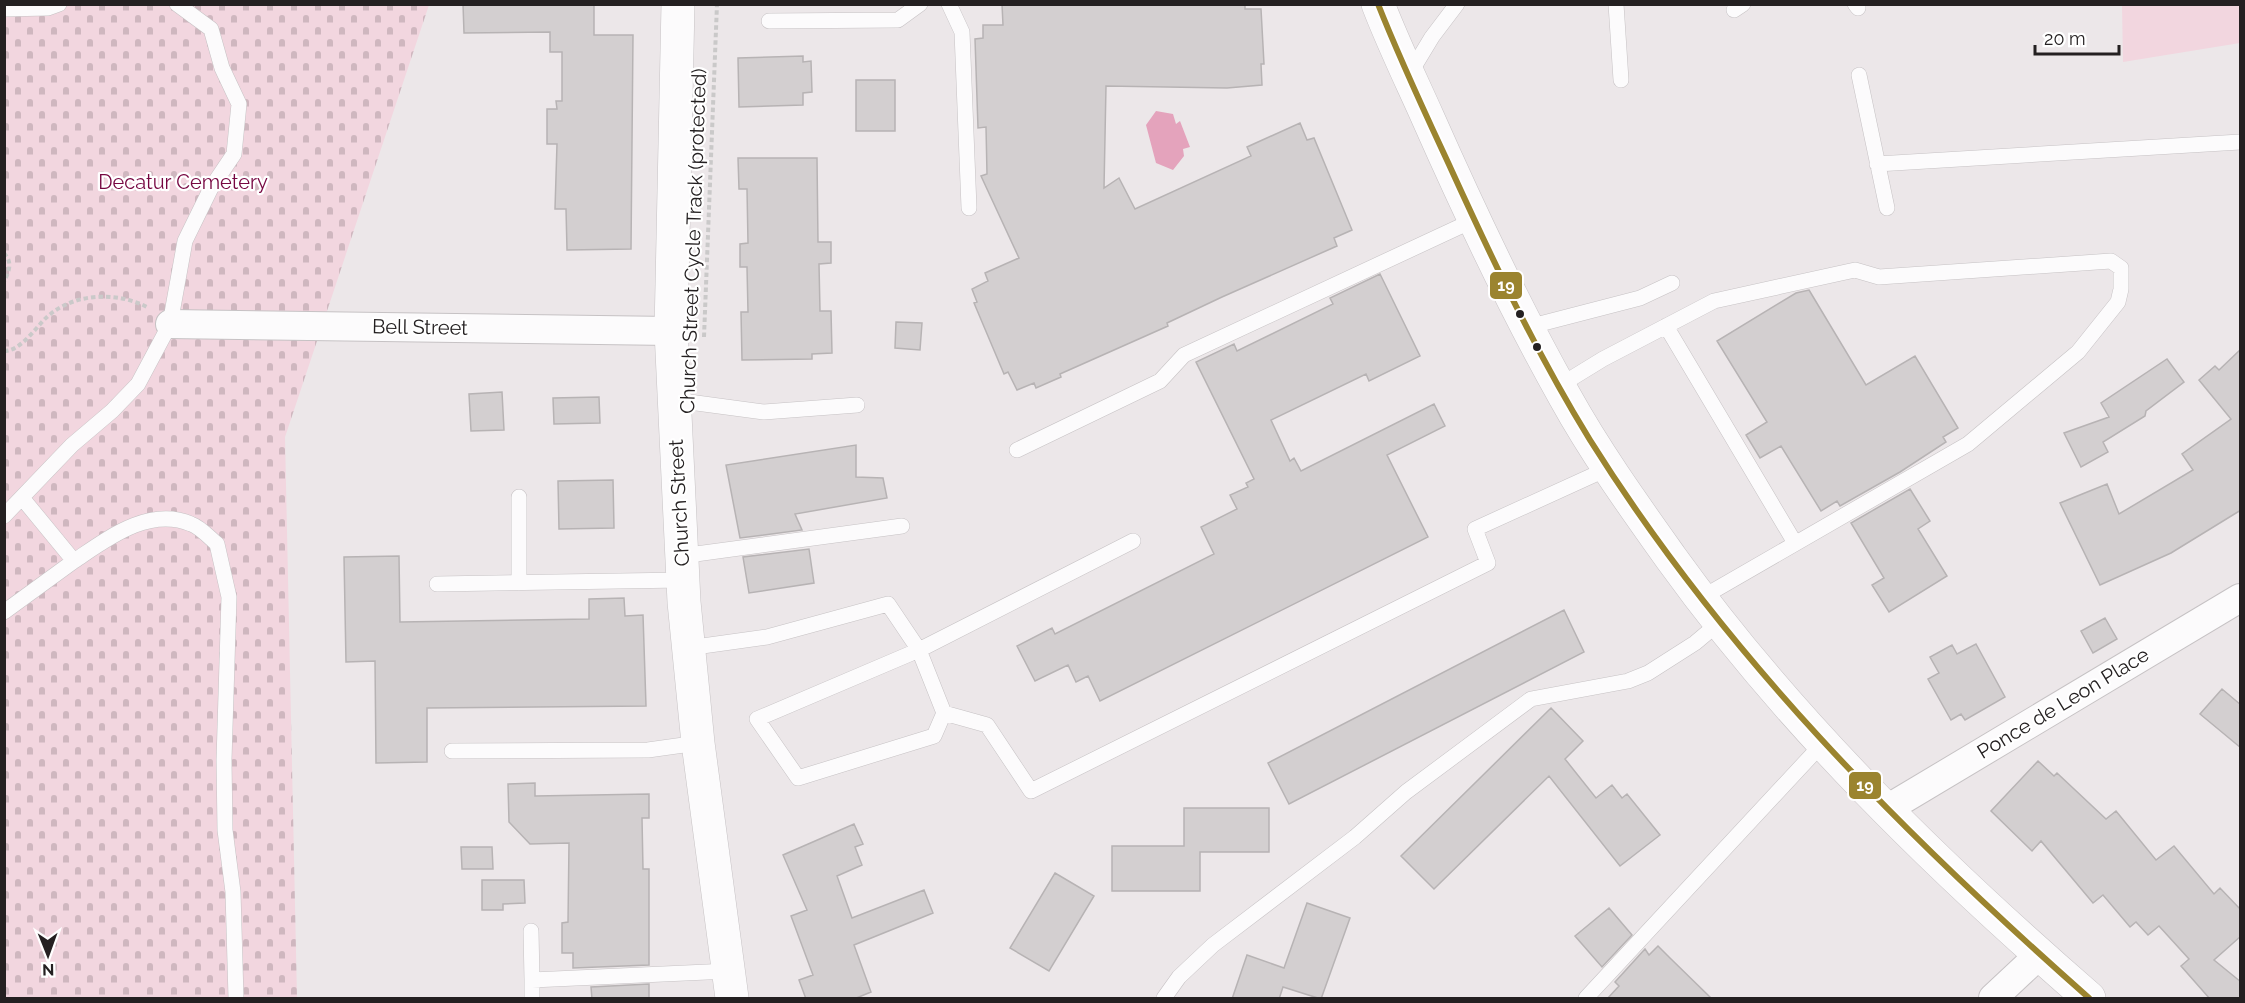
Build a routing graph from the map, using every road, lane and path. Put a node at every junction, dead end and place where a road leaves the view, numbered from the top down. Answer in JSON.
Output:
{"nodes":[{"id":1,"x":59,"y":4,"type":"edge"},
{"id":2,"x":177,"y":4,"type":"edge"},
{"id":3,"x":678,"y":4,"type":"edge"},
{"id":4,"x":717,"y":4,"type":"edge"},
{"id":5,"x":920,"y":4,"type":"edge"},
{"id":6,"x":949,"y":4,"type":"edge"},
{"id":7,"x":1378,"y":4,"type":"edge"},
{"id":8,"x":1457,"y":4,"type":"edge"},
{"id":9,"x":1616,"y":4,"type":"edge"},
{"id":10,"x":4,"y":9,"type":"edge"},
{"id":11,"x":769,"y":21,"type":"dead end"},
{"id":12,"x":1409,"y":75,"type":"junction"},
{"id":13,"x":1859,"y":75,"type":"dead end"},
{"id":14,"x":1622,"y":80,"type":"dead end"},
{"id":15,"x":2241,"y":142,"type":"edge"},
{"id":16,"x":1877,"y":164,"type":"junction"},
{"id":17,"x":969,"y":208,"type":"dead end"},
{"id":18,"x":1887,"y":208,"type":"dead end"},
{"id":19,"x":1474,"y":220,"type":"junction"},
{"id":20,"x":4,"y":253,"type":"edge"},
{"id":21,"x":4,"y":282,"type":"edge"},
{"id":22,"x":1672,"y":283,"type":"dead end"},
{"id":23,"x":159,"y":316,"type":"junction"},
{"id":24,"x":1666,"y":326,"type":"junction"},
{"id":25,"x":1528,"y":327,"type":"junction"},
{"id":26,"x":670,"y":331,"type":"junction"},
{"id":27,"x":704,"y":344,"type":"dead end"},
{"id":28,"x":4,"y":351,"type":"edge"},
{"id":29,"x":1559,"y":386,"type":"junction"},
{"id":30,"x":674,"y":400,"type":"junction"},
{"id":31,"x":857,"y":405,"type":"dead end"},
{"id":32,"x":1017,"y":450,"type":"dead end"},
{"id":33,"x":1609,"y":468,"type":"junction"},
{"id":34,"x":519,"y":496,"type":"dead end"},
{"id":35,"x":23,"y":499,"type":"junction"},
{"id":36,"x":4,"y":516,"type":"edge"},
{"id":37,"x":902,"y":526,"type":"dead end"},
{"id":38,"x":1133,"y":541,"type":"dead end"},
{"id":39,"x":1795,"y":543,"type":"junction"},
{"id":40,"x":75,"y":561,"type":"junction"},
{"id":41,"x":682,"y":568,"type":"junction"},
{"id":42,"x":519,"y":583,"type":"junction"},
{"id":43,"x":437,"y":584,"type":"dead end"},
{"id":44,"x":2241,"y":598,"type":"edge"},
{"id":45,"x":1710,"y":610,"type":"junction"},
{"id":46,"x":4,"y":612,"type":"edge"},
{"id":47,"x":688,"y":648,"type":"junction"},
{"id":48,"x":919,"y":650,"type":"junction"},
{"id":49,"x":944,"y":713,"type":"junction"},
{"id":50,"x":1824,"y":742,"type":"junction"},
{"id":51,"x":698,"y":743,"type":"junction"},
{"id":52,"x":452,"y":751,"type":"dead end"},
{"id":53,"x":1887,"y":808,"type":"junction"},
{"id":54,"x":531,"y":931,"type":"dead end"},
{"id":55,"x":2039,"y":955,"type":"junction"},
{"id":56,"x":532,"y":980,"type":"junction"},
{"id":57,"x":730,"y":985,"type":"edge"},
{"id":58,"x":236,"y":999,"type":"edge"},
{"id":59,"x":532,"y":999,"type":"edge"},
{"id":60,"x":1164,"y":999,"type":"edge"},
{"id":61,"x":1586,"y":999,"type":"edge"},
{"id":62,"x":1993,"y":999,"type":"edge"},
{"id":63,"x":2089,"y":999,"type":"edge"}],
"edges":[{"from":1,"to":10,"type":"lane"},
{"from":2,"to":23,"type":"lane"},
{"from":3,"to":26,"type":"main road","name":"Church Street"},
{"from":4,"to":27,"type":"path","name":"Church Street Cycle Track (protected)"},
{"from":5,"to":11,"type":"lane"},
{"from":6,"to":17,"type":"lane"},
{"from":7,"to":12,"type":"main road"},
{"from":8,"to":12,"type":"lane"},
{"from":9,"to":14,"type":"lane"},
{"from":12,"to":19,"type":"main road"},
{"from":13,"to":16,"type":"lane"},
{"from":15,"to":16,"type":"lane"},
{"from":16,"to":18,"type":"lane"},
{"from":19,"to":25,"type":"main road"},
{"from":19,"to":32,"type":"lane"},
{"from":20,"to":21,"type":"path"},
{"from":22,"to":25,"type":"lane"},
{"from":23,"to":26,"type":"street","name":"Bell Street"},
{"from":23,"to":28,"type":"path"},
{"from":23,"to":35,"type":"lane"},
{"from":24,"to":29,"type":"lane"},
{"from":24,"to":39,"type":"lane"},
{"from":24,"to":39,"type":"lane"},
{"from":25,"to":29,"type":"main road"},
{"from":26,"to":30,"type":"main road","name":"Church Street"},
{"from":29,"to":33,"type":"main road"},
{"from":30,"to":31,"type":"lane"},
{"from":30,"to":41,"type":"main road","name":"Church Street"},
{"from":33,"to":45,"type":"main road"},
{"from":33,"to":49,"type":"lane"},
{"from":34,"to":42,"type":"lane"},
{"from":35,"to":36,"type":"lane"},
{"from":35,"to":40,"type":"lane"},
{"from":37,"to":41,"type":"lane"},
{"from":38,"to":48,"type":"lane"},
{"from":39,"to":45,"type":"lane"},
{"from":40,"to":46,"type":"lane"},
{"from":40,"to":58,"type":"lane"},
{"from":41,"to":42,"type":"lane"},
{"from":41,"to":47,"type":"main road","name":"Church Street"},
{"from":42,"to":43,"type":"lane"},
{"from":44,"to":53,"type":"street","name":"Ponce de Leon Place"},
{"from":45,"to":50,"type":"main road"},
{"from":45,"to":60,"type":"lane"},
{"from":47,"to":48,"type":"lane"},
{"from":47,"to":51,"type":"main road","name":"Church Street"},
{"from":48,"to":49,"type":"lane"},
{"from":48,"to":49,"type":"lane"},
{"from":50,"to":53,"type":"main road"},
{"from":50,"to":61,"type":"lane"},
{"from":51,"to":52,"type":"lane"},
{"from":51,"to":57,"type":"main road","name":"Church Street"},
{"from":53,"to":55,"type":"main road"},
{"from":54,"to":56,"type":"lane"},
{"from":55,"to":62,"type":"street"},
{"from":55,"to":63,"type":"main road"},
{"from":56,"to":57,"type":"lane"},
{"from":56,"to":59,"type":"lane"}]}
